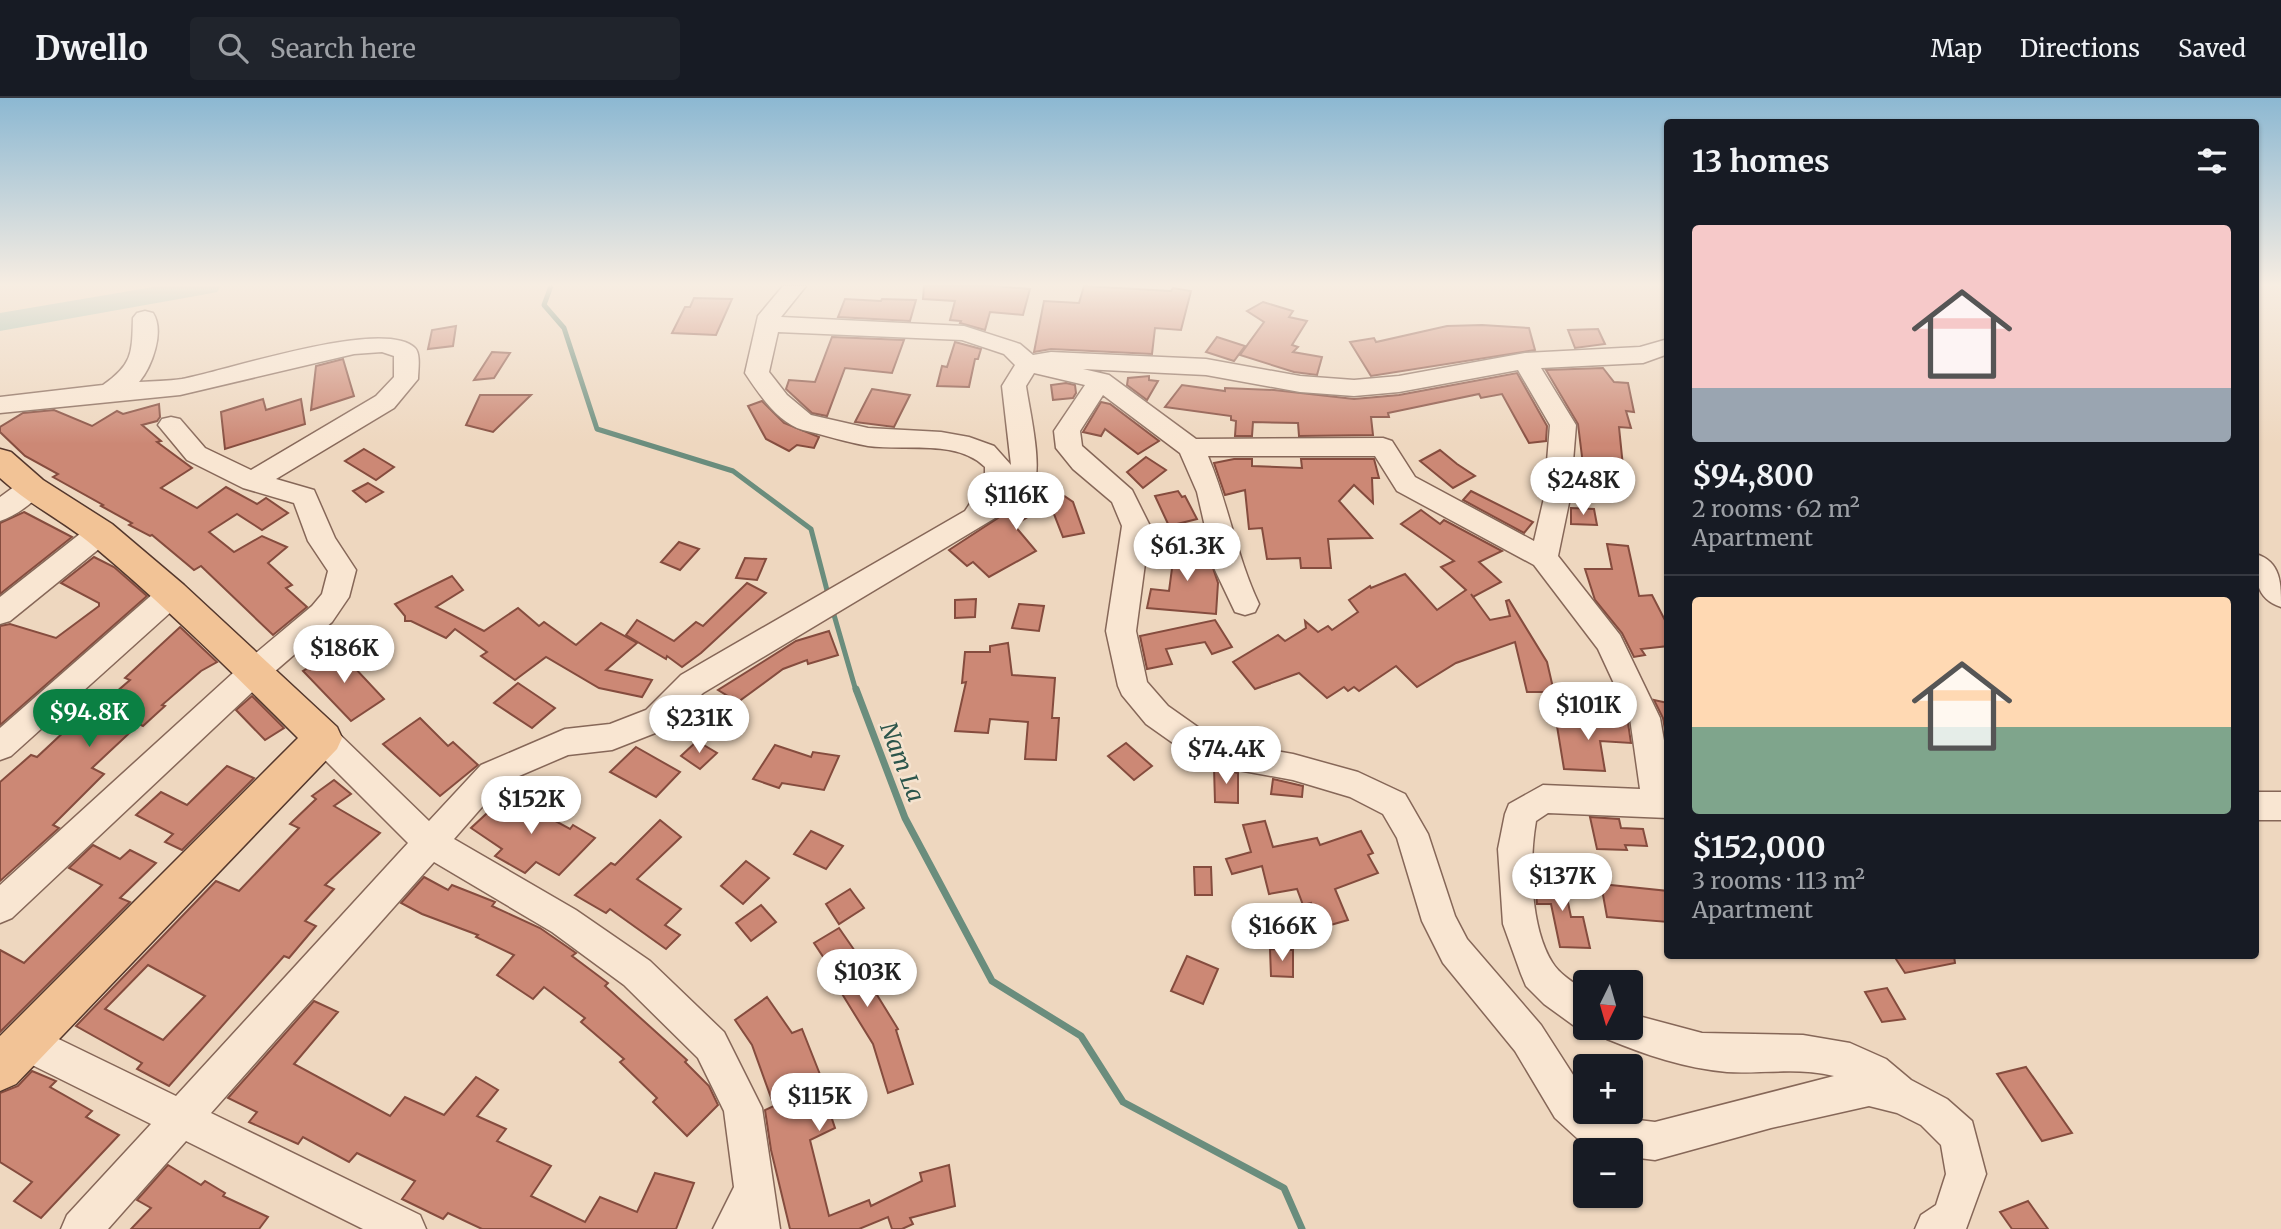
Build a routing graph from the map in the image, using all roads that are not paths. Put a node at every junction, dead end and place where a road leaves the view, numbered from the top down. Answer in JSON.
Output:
{"nodes":[{"id":1,"x":143,"y":339,"type":"edge"},
{"id":2,"x":765,"y":339,"type":"edge"},
{"id":3,"x":983,"y":339,"type":"edge"},
{"id":4,"x":1664,"y":347,"type":"edge"},
{"id":5,"x":1525,"y":361,"type":"junction"},
{"id":6,"x":1028,"y":364,"type":"junction"},
{"id":7,"x":1100,"y":381,"type":"junction"},
{"id":8,"x":110,"y":392,"type":"junction"},
{"id":9,"x":0,"y":405,"type":"edge"},
{"id":10,"x":171,"y":425,"type":"dead end"},
{"id":11,"x":1191,"y":448,"type":"junction"},
{"id":12,"x":0,"y":460,"type":"edge"},
{"id":13,"x":251,"y":481,"type":"junction"},
{"id":14,"x":31,"y":488,"type":"junction"},
{"id":15,"x":0,"y":511,"type":"edge"},
{"id":16,"x":968,"y":522,"type":"junction"},
{"id":17,"x":100,"y":533,"type":"junction"},
{"id":18,"x":1544,"y":558,"type":"junction"},
{"id":19,"x":2259,"y":568,"type":"edge"},
{"id":20,"x":172,"y":594,"type":"junction"},
{"id":21,"x":2281,"y":596,"type":"edge"},
{"id":22,"x":1245,"y":604,"type":"dead end"},
{"id":23,"x":0,"y":613,"type":"edge"},
{"id":24,"x":255,"y":671,"type":"junction"},
{"id":25,"x":323,"y":738,"type":"junction"},
{"id":26,"x":0,"y":747,"type":"edge"},
{"id":27,"x":1663,"y":803,"type":"edge"},
{"id":28,"x":2259,"y":806,"type":"edge"},
{"id":29,"x":2281,"y":806,"type":"edge"},
{"id":30,"x":429,"y":842,"type":"junction"},
{"id":31,"x":0,"y":907,"type":"edge"},
{"id":32,"x":1573,"y":1004,"type":"edge"},
{"id":33,"x":1643,"y":1034,"type":"edge"},
{"id":34,"x":12,"y":1055,"type":"edge"},
{"id":35,"x":1903,"y":1096,"type":"junction"},
{"id":36,"x":181,"y":1118,"type":"junction"},
{"id":37,"x":756,"y":1187,"type":"junction"},
{"id":38,"x":81,"y":1229,"type":"edge"},
{"id":39,"x":407,"y":1229,"type":"edge"},
{"id":40,"x":733,"y":1229,"type":"edge"},
{"id":41,"x":760,"y":1229,"type":"edge"},
{"id":42,"x":1935,"y":1229,"type":"edge"}],
"edges":[{"from":1,"to":8,"type":"street"},
{"from":2,"to":16,"type":"street"},
{"from":3,"to":6,"type":"street"},
{"from":4,"to":5,"type":"street"},
{"from":5,"to":6,"type":"street"},
{"from":5,"to":18,"type":"street"},
{"from":6,"to":7,"type":"street"},
{"from":6,"to":16,"type":"street"},
{"from":7,"to":11,"type":"street"},
{"from":7,"to":35,"type":"street"},
{"from":8,"to":9,"type":"street"},
{"from":8,"to":13,"type":"street"},
{"from":10,"to":13,"type":"street"},
{"from":11,"to":18,"type":"street"},
{"from":11,"to":22,"type":"street"},
{"from":12,"to":14,"type":"main road"},
{"from":13,"to":24,"type":"street"},
{"from":14,"to":15,"type":"street"},
{"from":14,"to":17,"type":"main road"},
{"from":16,"to":30,"type":"street"},
{"from":17,"to":20,"type":"main road"},
{"from":17,"to":23,"type":"street"},
{"from":18,"to":27,"type":"street"},
{"from":19,"to":21,"type":"street"},
{"from":20,"to":24,"type":"main road"},
{"from":20,"to":26,"type":"street"},
{"from":24,"to":25,"type":"main road"},
{"from":24,"to":31,"type":"street"},
{"from":25,"to":30,"type":"street"},
{"from":25,"to":34,"type":"main road"},
{"from":27,"to":32,"type":"street"},
{"from":28,"to":29,"type":"street"},
{"from":30,"to":36,"type":"street"},
{"from":30,"to":37,"type":"street"},
{"from":33,"to":35,"type":"street"},
{"from":34,"to":36,"type":"street"},
{"from":35,"to":42,"type":"street"},
{"from":36,"to":38,"type":"street"},
{"from":36,"to":39,"type":"street"},
{"from":37,"to":40,"type":"street"},
{"from":37,"to":41,"type":"street"}]}
